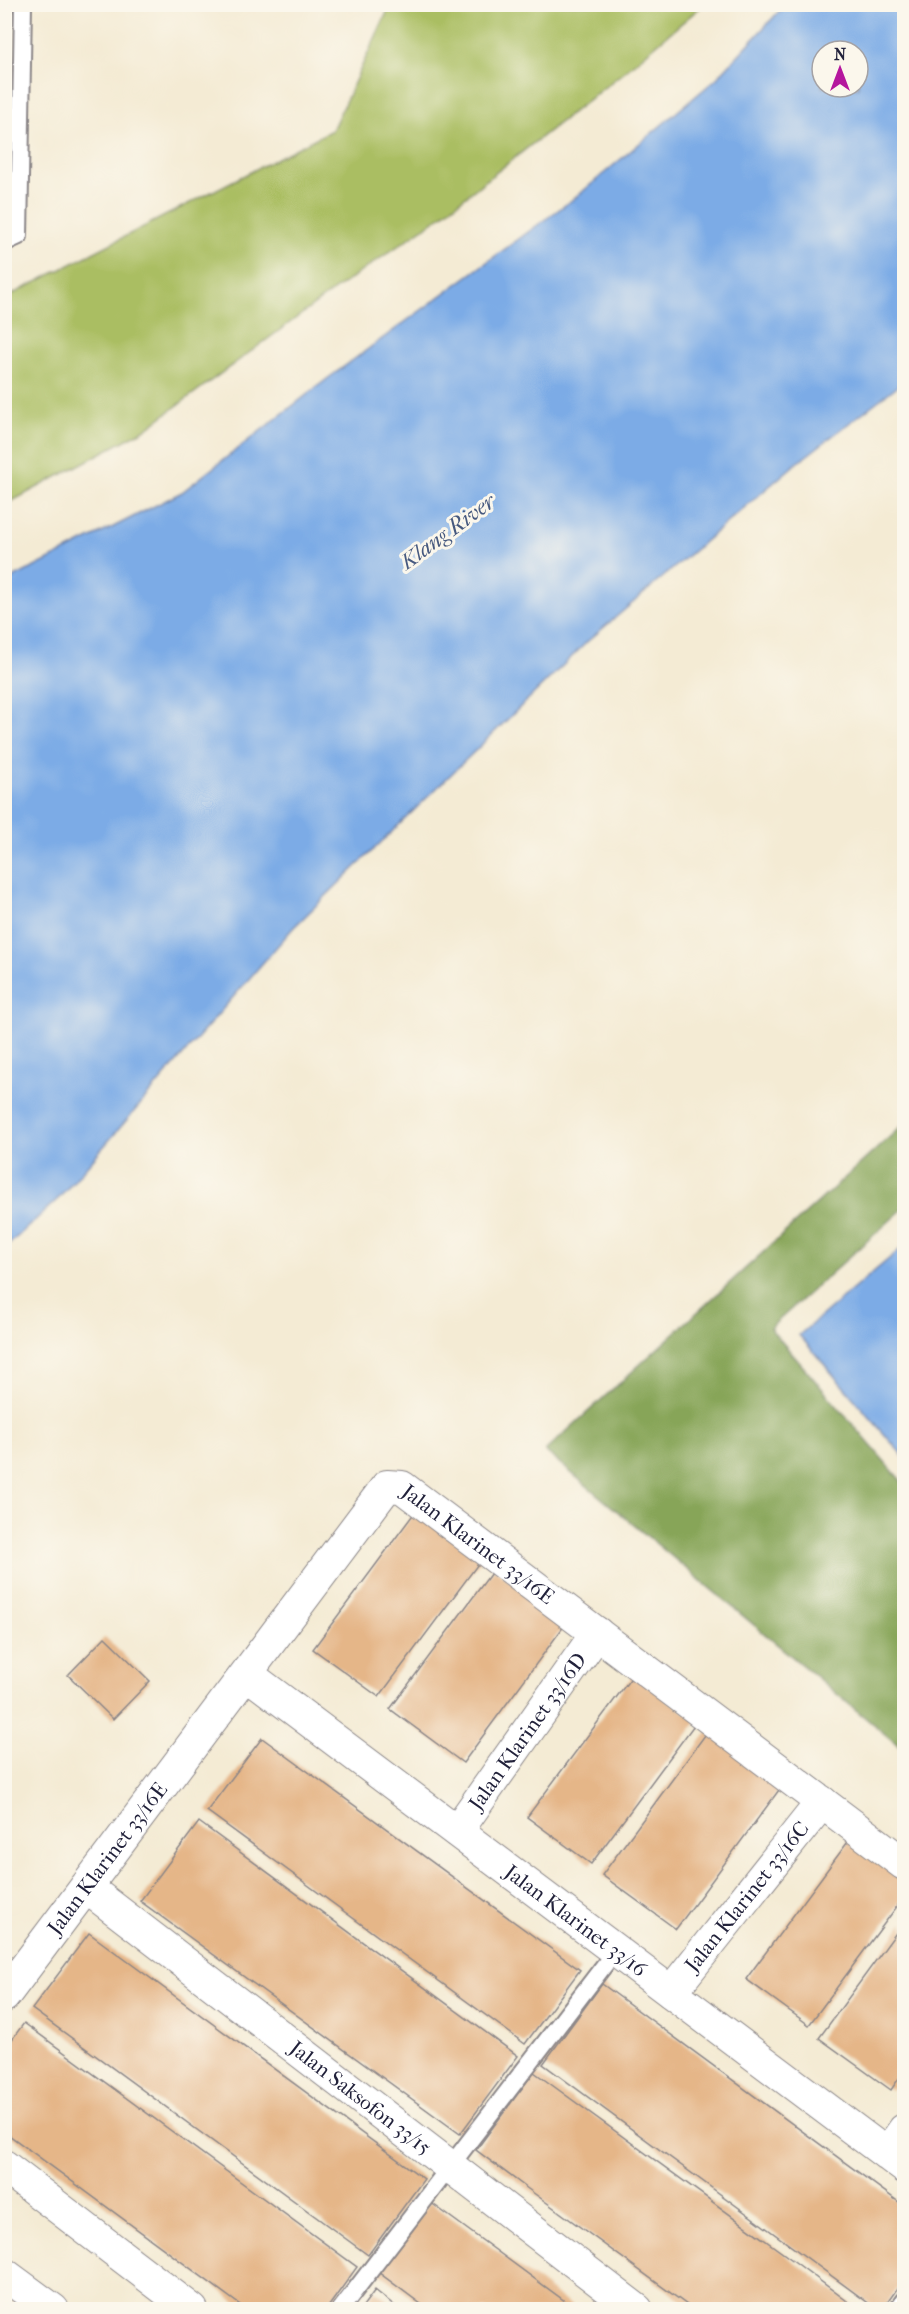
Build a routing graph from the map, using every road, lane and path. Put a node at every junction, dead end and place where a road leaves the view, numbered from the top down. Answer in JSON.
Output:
{"nodes":[{"id":1,"x":23,"y":4,"type":"edge"},
{"id":2,"x":4,"y":243,"type":"edge"},
{"id":3,"x":597,"y":1633,"type":"junction"},
{"id":4,"x":247,"y":1674,"type":"junction"},
{"id":5,"x":822,"y":1802,"type":"junction"},
{"id":6,"x":457,"y":1832,"type":"junction"},
{"id":7,"x":904,"y":1864,"type":"edge"},
{"id":8,"x":86,"y":1887,"type":"junction"},
{"id":9,"x":615,"y":1950,"type":"junction"},
{"id":10,"x":670,"y":1992,"type":"junction"},
{"id":11,"x":4,"y":1995,"type":"edge"},
{"id":12,"x":899,"y":2151,"type":"edge"},
{"id":13,"x":4,"y":2166,"type":"edge"},
{"id":14,"x":449,"y":2167,"type":"junction"},
{"id":15,"x":4,"y":2274,"type":"edge"},
{"id":16,"x":904,"y":2300,"type":"edge"},
{"id":17,"x":53,"y":2310,"type":"edge"},
{"id":18,"x":192,"y":2310,"type":"edge"},
{"id":19,"x":340,"y":2310,"type":"edge"},
{"id":20,"x":637,"y":2310,"type":"edge"},
{"id":21,"x":897,"y":2310,"type":"edge"}],
"edges":[{"from":1,"to":2,"type":"lane"},
{"from":3,"to":4,"type":"street","name":"Jalan Klarinet 33/16E"},
{"from":3,"to":5,"type":"street","name":"Jalan Klarinet 33/16E"},
{"from":3,"to":6,"type":"street","name":"Jalan Klarinet 33/16D"},
{"from":4,"to":6,"type":"street","name":"Jalan Klarinet 33/16"},
{"from":4,"to":8,"type":"street","name":"Jalan Klarinet 33/16E"},
{"from":5,"to":7,"type":"street","name":"Jalan Klarinet 33/16E"},
{"from":5,"to":10,"type":"street","name":"Jalan Klarinet 33/16C"},
{"from":6,"to":9,"type":"street","name":"Jalan Klarinet 33/16"},
{"from":8,"to":11,"type":"street","name":"Jalan Klarinet 33/16E"},
{"from":8,"to":14,"type":"street","name":"Jalan Saksofon 33/15"},
{"from":9,"to":10,"type":"street","name":"Jalan Klarinet 33/16"},
{"from":9,"to":14,"type":"lane"},
{"from":10,"to":12,"type":"street","name":"Jalan Klarinet 33/16"},
{"from":13,"to":18,"type":"street"},
{"from":14,"to":19,"type":"lane"},
{"from":14,"to":20,"type":"street","name":"Jalan Saksofon 33/15"},
{"from":15,"to":17,"type":"street"},
{"from":16,"to":21,"type":"lane"}]}
